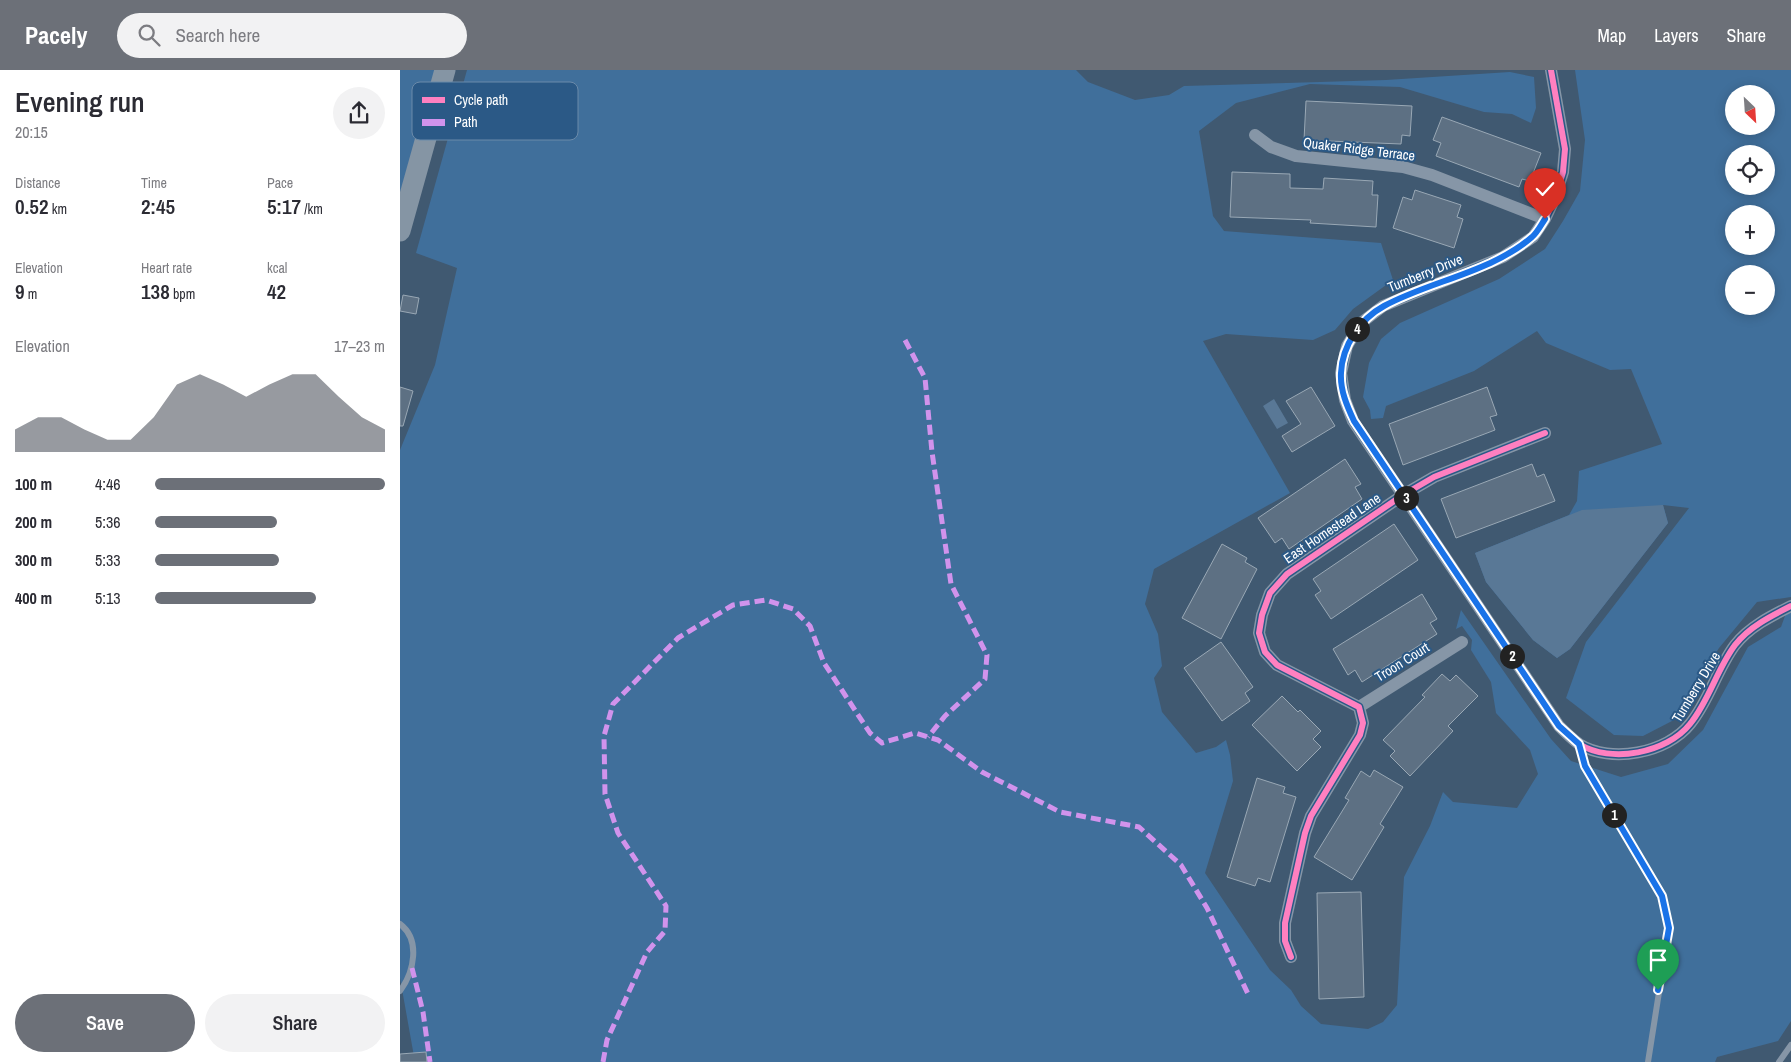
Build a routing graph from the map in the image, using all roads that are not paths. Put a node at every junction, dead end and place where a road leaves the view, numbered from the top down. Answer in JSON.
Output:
{"nodes":[{"id":1,"x":1551,"y":70,"type":"edge"},
{"id":2,"x":1255,"y":136,"type":"dead end"},
{"id":3,"x":426,"y":140,"type":"edge"},
{"id":4,"x":1545,"y":219,"type":"junction"},
{"id":5,"x":400,"y":231,"type":"edge"},
{"id":6,"x":1545,"y":432,"type":"dead end"},
{"id":7,"x":1403,"y":495,"type":"junction"},
{"id":8,"x":1791,"y":606,"type":"edge"},
{"id":9,"x":1462,"y":642,"type":"dead end"},
{"id":10,"x":1359,"y":707,"type":"junction"},
{"id":11,"x":1579,"y":744,"type":"junction"},
{"id":12,"x":400,"y":924,"type":"edge"},
{"id":13,"x":1291,"y":956,"type":"dead end"},
{"id":14,"x":400,"y":991,"type":"edge"},
{"id":15,"x":1791,"y":1045,"type":"edge"},
{"id":16,"x":1648,"y":1062,"type":"edge"},
{"id":17,"x":1779,"y":1062,"type":"edge"}],
"edges":[{"from":1,"to":4,"type":"street","name":"Turnberry Drive"},
{"from":2,"to":4,"type":"street","name":"Quaker Ridge Terrace"},
{"from":3,"to":5,"type":"highway"},
{"from":4,"to":7,"type":"street","name":"Turnberry Drive"},
{"from":6,"to":7,"type":"street","name":"East Homestead Lane"},
{"from":7,"to":10,"type":"street","name":"East Homestead Lane"},
{"from":7,"to":11,"type":"street","name":"Turnberry Drive"},
{"from":8,"to":11,"type":"street","name":"Turnberry Drive"},
{"from":9,"to":10,"type":"street","name":"Troon Court"},
{"from":10,"to":13,"type":"street"},
{"from":11,"to":16,"type":"lane"},
{"from":12,"to":14,"type":"lane"},
{"from":15,"to":17,"type":"lane"}]}
